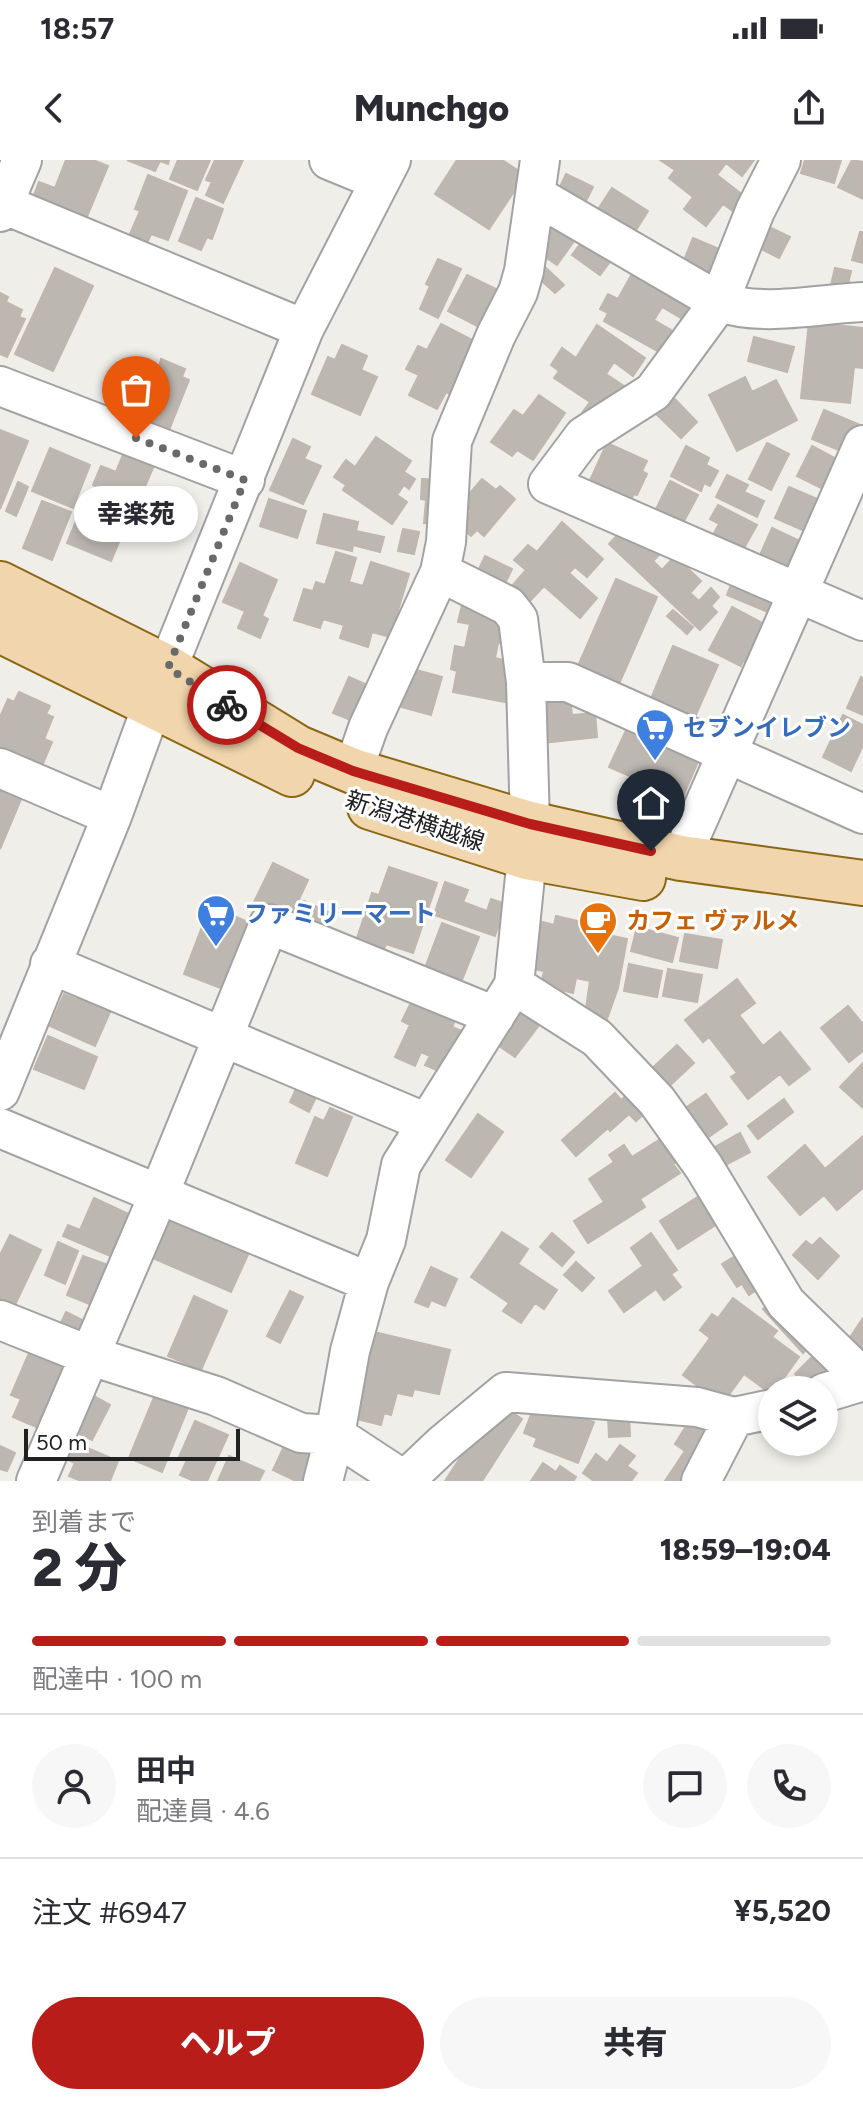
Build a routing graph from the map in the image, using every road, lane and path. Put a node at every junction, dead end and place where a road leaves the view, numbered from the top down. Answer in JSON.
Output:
{"nodes":[{"id":1,"x":22,"y":160,"type":"edge"},
{"id":2,"x":329,"y":160,"type":"edge"},
{"id":3,"x":781,"y":160,"type":"edge"},
{"id":4,"x":385,"y":170,"type":"edge"},
{"id":5,"x":537,"y":178,"type":"edge"},
{"id":6,"x":2,"y":208,"type":"edge"},
{"id":7,"x":719,"y":302,"type":"junction"},
{"id":8,"x":863,"y":302,"type":"edge"},
{"id":9,"x":304,"y":329,"type":"junction"},
{"id":10,"x":0,"y":386,"type":"edge"},
{"id":11,"x":863,"y":445,"type":"edge"},
{"id":12,"x":245,"y":480,"type":"junction"},
{"id":13,"x":440,"y":572,"type":"junction"},
{"id":14,"x":0,"y":584,"type":"edge"},
{"id":15,"x":799,"y":593,"type":"junction"},
{"id":16,"x":863,"y":621,"type":"edge"},
{"id":17,"x":0,"y":630,"type":"edge"},
{"id":18,"x":526,"y":682,"type":"junction"},
{"id":19,"x":160,"y":687,"type":"junction"},
{"id":20,"x":727,"y":753,"type":"junction"},
{"id":21,"x":0,"y":768,"type":"edge"},
{"id":22,"x":353,"y":771,"type":"junction"},
{"id":23,"x":863,"y":814,"type":"edge"},
{"id":24,"x":112,"y":816,"type":"junction"},
{"id":25,"x":528,"y":840,"type":"junction"},
{"id":26,"x":681,"y":858,"type":"junction"},
{"id":27,"x":863,"y":883,"type":"edge"},
{"id":28,"x":863,"y":913,"type":"edge"},
{"id":29,"x":50,"y":964,"type":"junction"},
{"id":30,"x":505,"y":1001,"type":"junction"},
{"id":31,"x":223,"y":1036,"type":"junction"},
{"id":32,"x":0,"y":1091,"type":"edge"},
{"id":33,"x":427,"y":1123,"type":"junction"},
{"id":34,"x":0,"y":1128,"type":"edge"},
{"id":35,"x":159,"y":1194,"type":"junction"},
{"id":36,"x":369,"y":1282,"type":"junction"},
{"id":37,"x":0,"y":1320,"type":"edge"},
{"id":38,"x":88,"y":1355,"type":"junction"},
{"id":39,"x":863,"y":1379,"type":"edge"},
{"id":40,"x":838,"y":1388,"type":"edge"},
{"id":41,"x":758,"y":1412,"type":"edge"},
{"id":42,"x":734,"y":1417,"type":"junction"},
{"id":43,"x":335,"y":1435,"type":"junction"},
{"id":44,"x":36,"y":1481,"type":"edge"},
{"id":45,"x":323,"y":1481,"type":"edge"},
{"id":46,"x":405,"y":1481,"type":"edge"},
{"id":47,"x":701,"y":1481,"type":"edge"}],
"edges":[{"from":1,"to":6,"type":"street"},
{"from":2,"to":4,"type":"street"},
{"from":3,"to":7,"type":"street"},
{"from":4,"to":9,"type":"street"},
{"from":5,"to":7,"type":"street"},
{"from":5,"to":13,"type":"street"},
{"from":6,"to":9,"type":"street"},
{"from":7,"to":8,"type":"street"},
{"from":7,"to":15,"type":"street"},
{"from":9,"to":12,"type":"street"},
{"from":10,"to":12,"type":"street"},
{"from":11,"to":15,"type":"street"},
{"from":12,"to":19,"type":"street"},
{"from":13,"to":18,"type":"street"},
{"from":13,"to":22,"type":"street"},
{"from":14,"to":19,"type":"main road","name":"新潟港横越線"},
{"from":15,"to":16,"type":"street"},
{"from":15,"to":20,"type":"street"},
{"from":17,"to":19,"type":"main road","name":"新潟港横越線"},
{"from":18,"to":20,"type":"street"},
{"from":18,"to":25,"type":"street"},
{"from":19,"to":22,"type":"main road","name":"新潟港横越線"},
{"from":19,"to":24,"type":"street"},
{"from":19,"to":25,"type":"main road","name":"新潟港横越線"},
{"from":20,"to":23,"type":"street"},
{"from":20,"to":26,"type":"street"},
{"from":21,"to":24,"type":"street"},
{"from":22,"to":25,"type":"main road","name":"新潟港横越線"},
{"from":24,"to":29,"type":"street"},
{"from":25,"to":26,"type":"main road","name":"新潟港横越線"},
{"from":25,"to":28,"type":"main road","name":"新潟港横越線"},
{"from":25,"to":30,"type":"street"},
{"from":26,"to":27,"type":"main road","name":"新潟港横越線"},
{"from":29,"to":31,"type":"street"},
{"from":29,"to":32,"type":"street"},
{"from":30,"to":31,"type":"street"},
{"from":30,"to":33,"type":"street"},
{"from":30,"to":39,"type":"street"},
{"from":31,"to":33,"type":"street"},
{"from":31,"to":35,"type":"street"},
{"from":33,"to":36,"type":"street"},
{"from":34,"to":35,"type":"street"},
{"from":35,"to":36,"type":"street"},
{"from":35,"to":38,"type":"street"},
{"from":36,"to":43,"type":"street"},
{"from":37,"to":38,"type":"street"},
{"from":38,"to":43,"type":"street"},
{"from":38,"to":44,"type":"street"},
{"from":39,"to":40,"type":"street"},
{"from":41,"to":42,"type":"street"},
{"from":42,"to":46,"type":"street"},
{"from":42,"to":47,"type":"street"},
{"from":43,"to":45,"type":"street"},
{"from":43,"to":46,"type":"street"}]}
